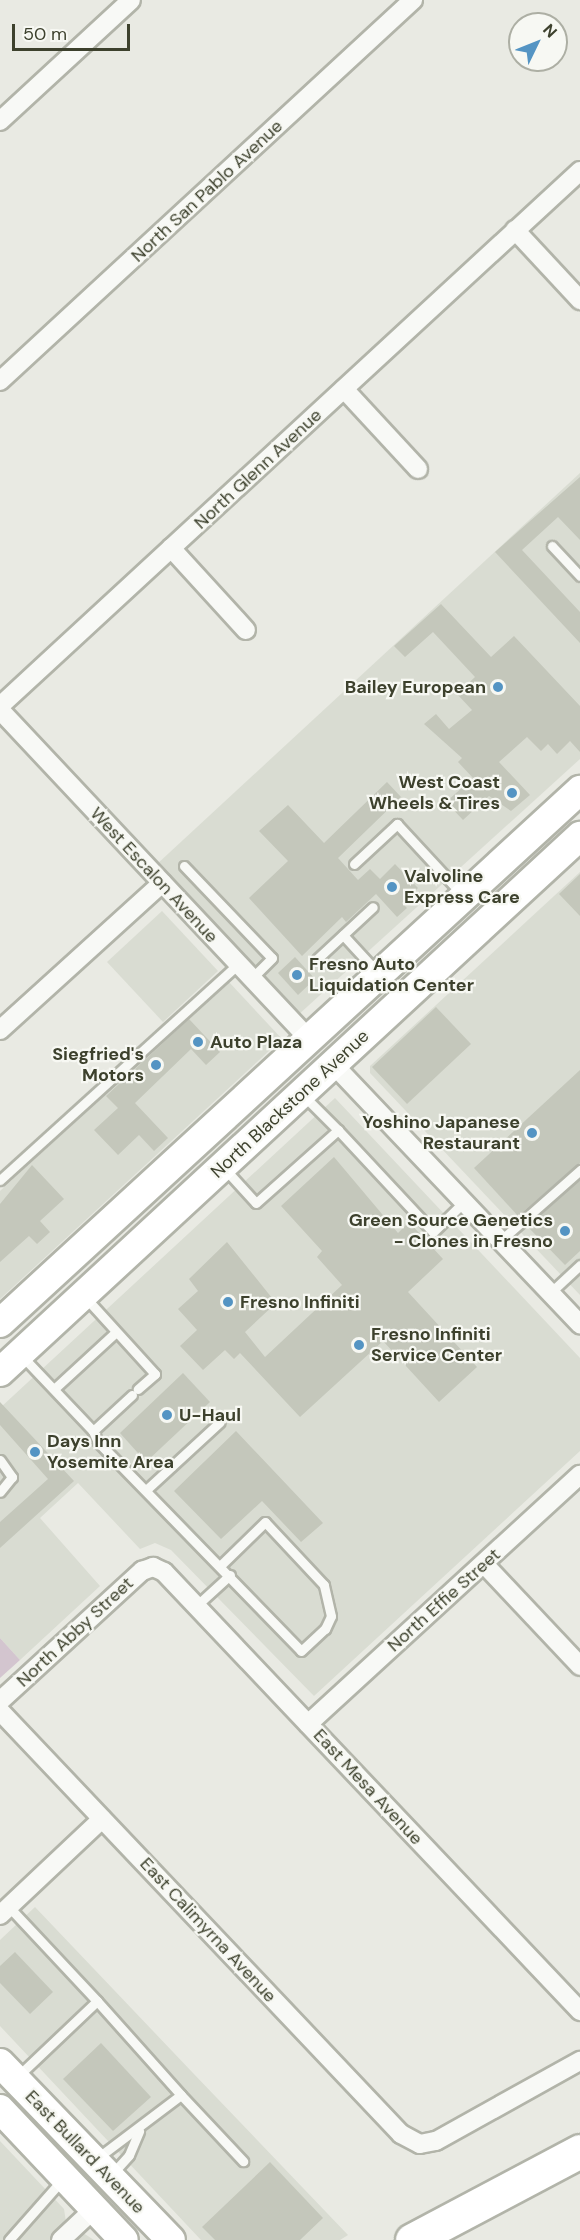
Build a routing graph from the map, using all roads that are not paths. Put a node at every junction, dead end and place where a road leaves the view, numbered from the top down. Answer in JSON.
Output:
{"nodes":[{"id":1,"x":131,"y":0,"type":"edge"},
{"id":2,"x":413,"y":0,"type":"edge"},
{"id":3,"x":0,"y":121,"type":"edge"},
{"id":4,"x":580,"y":171,"type":"edge"},
{"id":5,"x":515,"y":231,"type":"junction"},
{"id":6,"x":580,"y":300,"type":"edge"},
{"id":7,"x":0,"y":381,"type":"edge"},
{"id":8,"x":344,"y":389,"type":"junction"},
{"id":9,"x":418,"y":469,"type":"dead end"},
{"id":10,"x":552,"y":546,"type":"dead end"},
{"id":11,"x":171,"y":548,"type":"junction"},
{"id":12,"x":580,"y":576,"type":"edge"},
{"id":13,"x":246,"y":630,"type":"dead end"},
{"id":14,"x":0,"y":708,"type":"edge"},
{"id":15,"x":580,"y":790,"type":"edge"},
{"id":16,"x":580,"y":836,"type":"edge"},
{"id":17,"x":354,"y":864,"type":"dead end"},
{"id":18,"x":184,"y":866,"type":"dead end"},
{"id":19,"x":162,"y":883,"type":"junction"},
{"id":20,"x":464,"y":897,"type":"junction"},
{"id":21,"x":373,"y":907,"type":"dead end"},
{"id":22,"x":343,"y":935,"type":"junction"},
{"id":23,"x":317,"y":958,"type":"dead end"},
{"id":24,"x":238,"y":964,"type":"junction"},
{"id":25,"x":380,"y":975,"type":"junction"},
{"id":26,"x":252,"y":978,"type":"junction"},
{"id":27,"x":0,"y":1029,"type":"edge"},
{"id":28,"x":309,"y":1040,"type":"junction"},
{"id":29,"x":333,"y":1064,"type":"junction"},
{"id":30,"x":302,"y":1093,"type":"junction"},
{"id":31,"x":338,"y":1130,"type":"junction"},
{"id":32,"x":222,"y":1166,"type":"junction"},
{"id":33,"x":580,"y":1170,"type":"edge"},
{"id":34,"x":0,"y":1180,"type":"edge"},
{"id":35,"x":464,"y":1202,"type":"junction"},
{"id":36,"x":501,"y":1240,"type":"junction"},
{"id":37,"x":580,"y":1265,"type":"edge"},
{"id":38,"x":550,"y":1293,"type":"junction"},
{"id":39,"x":83,"y":1295,"type":"junction"},
{"id":40,"x":0,"y":1323,"type":"edge"},
{"id":41,"x":580,"y":1324,"type":"edge"},
{"id":42,"x":116,"y":1332,"type":"junction"},
{"id":43,"x":10,"y":1363,"type":"edge"},
{"id":44,"x":54,"y":1389,"type":"junction"},
{"id":45,"x":220,"y":1422,"type":"dead end"},
{"id":46,"x":93,"y":1431,"type":"junction"},
{"id":47,"x":0,"y":1460,"type":"edge"},
{"id":48,"x":580,"y":1475,"type":"edge"},
{"id":49,"x":146,"y":1490,"type":"junction"},
{"id":50,"x":0,"y":1492,"type":"edge"},
{"id":51,"x":484,"y":1564,"type":"junction"},
{"id":52,"x":221,"y":1565,"type":"junction"},
{"id":53,"x":153,"y":1567,"type":"joint"},
{"id":54,"x":230,"y":1575,"type":"junction"},
{"id":55,"x":196,"y":1606,"type":"junction"},
{"id":56,"x":580,"y":1666,"type":"edge"},
{"id":57,"x":0,"y":1701,"type":"edge"},
{"id":58,"x":0,"y":1711,"type":"edge"},
{"id":59,"x":308,"y":1724,"type":"junction"},
{"id":60,"x":102,"y":1819,"type":"junction"},
{"id":61,"x":4,"y":1911,"type":"edge"},
{"id":62,"x":97,"y":2001,"type":"junction"},
{"id":63,"x":580,"y":2012,"type":"edge"},
{"id":64,"x":580,"y":2061,"type":"edge"},
{"id":65,"x":8,"y":2071,"type":"edge"},
{"id":66,"x":181,"y":2095,"type":"junction"},
{"id":67,"x":0,"y":2109,"type":"edge"},
{"id":68,"x":139,"y":2131,"type":"junction"},
{"id":69,"x":580,"y":2151,"type":"edge"},
{"id":70,"x":243,"y":2161,"type":"dead end"},
{"id":71,"x":101,"y":2169,"type":"junction"},
{"id":72,"x":64,"y":2178,"type":"junction"},
{"id":73,"x":94,"y":2209,"type":"junction"},
{"id":74,"x":9,"y":2240,"type":"edge"},
{"id":75,"x":60,"y":2240,"type":"edge"},
{"id":76,"x":124,"y":2240,"type":"edge"},
{"id":77,"x":171,"y":2240,"type":"edge"},
{"id":78,"x":412,"y":2240,"type":"edge"}],
"edges":[{"from":1,"to":3,"type":"street"},
{"from":2,"to":7,"type":"street","name":"North San Pablo Avenue"},
{"from":4,"to":5,"type":"street","name":"North Glenn Avenue"},
{"from":5,"to":6,"type":"street"},
{"from":5,"to":8,"type":"street","name":"North Glenn Avenue"},
{"from":8,"to":9,"type":"street"},
{"from":8,"to":11,"type":"street","name":"North Glenn Avenue"},
{"from":10,"to":12,"type":"lane"},
{"from":11,"to":13,"type":"street"},
{"from":11,"to":14,"type":"street","name":"North Glenn Avenue"},
{"from":14,"to":19,"type":"street","name":"West Escalon Avenue"},
{"from":15,"to":20,"type":"main road","name":"North Blackstone Avenue"},
{"from":16,"to":29,"type":"main road","name":"North Blackstone Avenue"},
{"from":17,"to":20,"type":"lane"},
{"from":18,"to":26,"type":"lane"},
{"from":19,"to":24,"type":"street","name":"West Escalon Avenue"},
{"from":19,"to":27,"type":"street"},
{"from":20,"to":25,"type":"main road","name":"North Blackstone Avenue"},
{"from":21,"to":22,"type":"lane"},
{"from":22,"to":23,"type":"lane"},
{"from":22,"to":25,"type":"lane"},
{"from":24,"to":26,"type":"street","name":"West Escalon Avenue"},
{"from":24,"to":34,"type":"lane"},
{"from":25,"to":28,"type":"main road","name":"North Blackstone Avenue"},
{"from":25,"to":29,"type":"main road"},
{"from":26,"to":28,"type":"street","name":"West Escalon Avenue"},
{"from":28,"to":32,"type":"main road"},
{"from":28,"to":40,"type":"main road","name":"North Blackstone Avenue"},
{"from":29,"to":30,"type":"main road","name":"North Blackstone Avenue"},
{"from":29,"to":35,"type":"street"},
{"from":30,"to":31,"type":"lane"},
{"from":30,"to":32,"type":"main road","name":"North Blackstone Avenue"},
{"from":31,"to":32,"type":"lane"},
{"from":31,"to":35,"type":"lane"},
{"from":32,"to":39,"type":"main road","name":"North Blackstone Avenue"},
{"from":33,"to":36,"type":"lane"},
{"from":35,"to":36,"type":"street"},
{"from":36,"to":38,"type":"street"},
{"from":37,"to":38,"type":"lane"},
{"from":38,"to":41,"type":"street"},
{"from":39,"to":42,"type":"lane"},
{"from":39,"to":43,"type":"main road","name":"North Blackstone Avenue"},
{"from":42,"to":44,"type":"lane"},
{"from":42,"to":46,"type":"lane"},
{"from":43,"to":44,"type":"lane"},
{"from":44,"to":46,"type":"lane"},
{"from":45,"to":49,"type":"lane"},
{"from":46,"to":49,"type":"lane"},
{"from":47,"to":50,"type":"lane"},
{"from":48,"to":51,"type":"street","name":"North Effie Street"},
{"from":49,"to":52,"type":"lane"},
{"from":51,"to":56,"type":"street"},
{"from":51,"to":59,"type":"street","name":"North Effie Street"},
{"from":52,"to":54,"type":"lane"},
{"from":52,"to":54,"type":"lane"},
{"from":53,"to":55,"type":"street","name":"East Mesa Avenue"},
{"from":53,"to":57,"type":"street","name":"North Abby Street"},
{"from":54,"to":55,"type":"lane"},
{"from":55,"to":59,"type":"street","name":"East Mesa Avenue"},
{"from":58,"to":60,"type":"street","name":"East Calimyrna Avenue"},
{"from":59,"to":63,"type":"street","name":"East Mesa Avenue"},
{"from":60,"to":61,"type":"street"},
{"from":60,"to":64,"type":"street","name":"East Calimyrna Avenue"},
{"from":61,"to":62,"type":"lane"},
{"from":62,"to":65,"type":"lane"},
{"from":62,"to":66,"type":"lane"},
{"from":65,"to":71,"type":"main road","name":"East Bullard Avenue"},
{"from":66,"to":68,"type":"lane"},
{"from":66,"to":70,"type":"lane"},
{"from":67,"to":72,"type":"main road","name":"East Bullard Avenue"},
{"from":68,"to":71,"type":"lane"},
{"from":68,"to":71,"type":"lane"},
{"from":69,"to":78,"type":"highway"},
{"from":71,"to":77,"type":"main road","name":"East Bullard Avenue"},
{"from":72,"to":73,"type":"main road","name":"East Bullard Avenue"},
{"from":72,"to":74,"type":"lane"},
{"from":73,"to":75,"type":"street"},
{"from":73,"to":76,"type":"main road","name":"East Bullard Avenue"}]}
